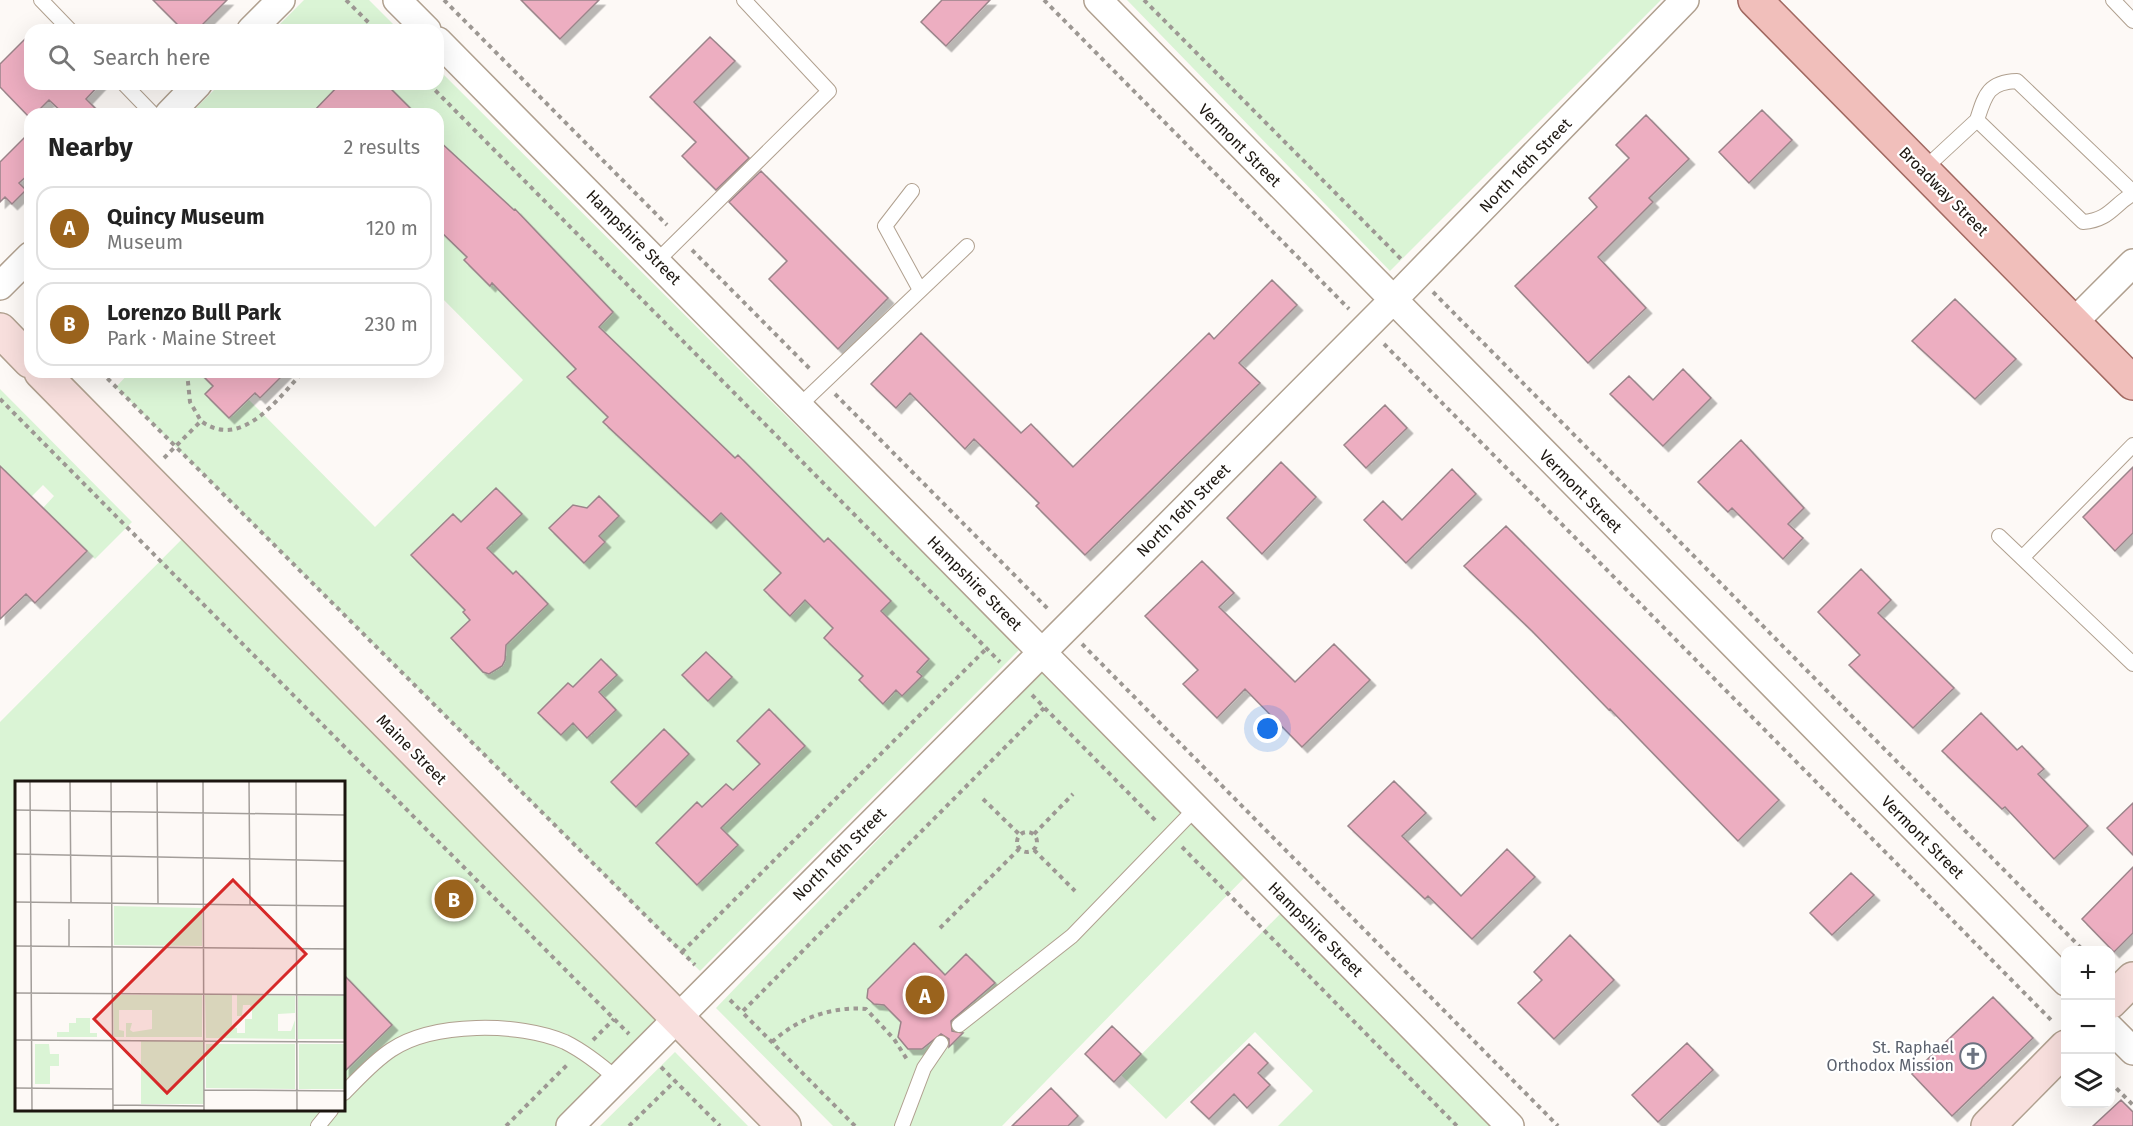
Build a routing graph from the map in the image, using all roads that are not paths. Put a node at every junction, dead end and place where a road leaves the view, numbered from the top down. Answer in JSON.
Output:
{"nodes":[{"id":1,"x":41,"y":0,"type":"edge"},
{"id":2,"x":281,"y":0,"type":"edge"},
{"id":3,"x":397,"y":0,"type":"edge"},
{"id":4,"x":744,"y":0,"type":"edge"},
{"id":5,"x":1098,"y":0,"type":"edge"},
{"id":6,"x":1685,"y":0,"type":"edge"},
{"id":7,"x":1755,"y":0,"type":"edge"},
{"id":8,"x":2113,"y":0,"type":"edge"},
{"id":9,"x":2133,"y":21,"type":"edge"},
{"id":10,"x":64,"y":24,"type":"edge"},
{"id":11,"x":257,"y":24,"type":"edge"},
{"id":12,"x":421,"y":24,"type":"edge"},
{"id":13,"x":444,"y":47,"type":"edge"},
{"id":14,"x":130,"y":90,"type":"edge"},
{"id":15,"x":192,"y":90,"type":"edge"},
{"id":16,"x":147,"y":108,"type":"edge"},
{"id":17,"x":175,"y":108,"type":"edge"},
{"id":18,"x":1977,"y":120,"type":"junction"},
{"id":19,"x":1923,"y":170,"type":"junction"},
{"id":20,"x":912,"y":191,"type":"dead end"},
{"id":21,"x":2133,"y":193,"type":"edge"},
{"id":22,"x":967,"y":246,"type":"dead end"},
{"id":23,"x":658,"y":261,"type":"junction"},
{"id":24,"x":24,"y":262,"type":"edge"},
{"id":25,"x":2130,"y":271,"type":"edge"},
{"id":26,"x":0,"y":286,"type":"edge"},
{"id":27,"x":920,"y":290,"type":"junction"},
{"id":28,"x":1393,"y":300,"type":"junction"},
{"id":29,"x":2074,"y":322,"type":"junction"},
{"id":30,"x":0,"y":330,"type":"edge"},
{"id":31,"x":24,"y":355,"type":"edge"},
{"id":32,"x":47,"y":378,"type":"edge"},
{"id":33,"x":2133,"y":383,"type":"edge"},
{"id":34,"x":800,"y":405,"type":"junction"},
{"id":35,"x":2133,"y":446,"type":"edge"},
{"id":36,"x":1999,"y":536,"type":"dead end"},
{"id":37,"x":2022,"y":558,"type":"junction"},
{"id":38,"x":1042,"y":651,"type":"junction"},
{"id":39,"x":2133,"y":664,"type":"edge"},
{"id":40,"x":1196,"y":808,"type":"junction"},
{"id":41,"x":2061,"y":977,"type":"edge"},
{"id":42,"x":2133,"y":979,"type":"edge"},
{"id":43,"x":2112,"y":1000,"type":"edge"},
{"id":44,"x":677,"y":1018,"type":"junction"},
{"id":45,"x":959,"y":1025,"type":"dead end"},
{"id":46,"x":2115,"y":1033,"type":"edge"},
{"id":47,"x":2061,"y":1039,"type":"edge"},
{"id":48,"x":941,"y":1043,"type":"dead end"},
{"id":49,"x":2133,"y":1051,"type":"edge"},
{"id":50,"x":617,"y":1078,"type":"junction"},
{"id":51,"x":345,"y":1092,"type":"edge"},
{"id":52,"x":330,"y":1111,"type":"edge"},
{"id":53,"x":318,"y":1126,"type":"edge"},
{"id":54,"x":570,"y":1126,"type":"edge"},
{"id":55,"x":784,"y":1126,"type":"edge"},
{"id":56,"x":902,"y":1126,"type":"edge"},
{"id":57,"x":1510,"y":1126,"type":"edge"},
{"id":58,"x":1988,"y":1126,"type":"edge"}],
"edges":[{"from":1,"to":10,"type":"lane"},
{"from":2,"to":11,"type":"street"},
{"from":3,"to":12,"type":"street"},
{"from":4,"to":23,"type":"lane"},
{"from":5,"to":28,"type":"street","name":"Vermont Street"},
{"from":6,"to":28,"type":"street","name":"North 16th Street"},
{"from":7,"to":19,"type":"main road","name":"Broadway Street"},
{"from":8,"to":9,"type":"lane"},
{"from":13,"to":23,"type":"street","name":"Hampshire Street"},
{"from":14,"to":16,"type":"lane"},
{"from":15,"to":17,"type":"street"},
{"from":18,"to":19,"type":"lane"},
{"from":18,"to":21,"type":"lane"},
{"from":18,"to":21,"type":"lane"},
{"from":19,"to":29,"type":"main road","name":"Broadway Street"},
{"from":20,"to":27,"type":"lane"},
{"from":22,"to":27,"type":"lane"},
{"from":23,"to":34,"type":"street","name":"Hampshire Street"},
{"from":24,"to":26,"type":"street"},
{"from":25,"to":29,"type":"street"},
{"from":27,"to":34,"type":"lane"},
{"from":28,"to":38,"type":"street","name":"North 16th Street"},
{"from":28,"to":41,"type":"street","name":"Vermont Street"},
{"from":29,"to":33,"type":"main road","name":"Broadway Street"},
{"from":30,"to":31,"type":"street"},
{"from":32,"to":44,"type":"street","name":"Maine Street"},
{"from":34,"to":38,"type":"street","name":"Hampshire Street"},
{"from":35,"to":37,"type":"lane"},
{"from":36,"to":37,"type":"lane"},
{"from":37,"to":39,"type":"lane"},
{"from":38,"to":40,"type":"street","name":"Hampshire Street"},
{"from":38,"to":44,"type":"street","name":"North 16th Street"},
{"from":40,"to":45,"type":"lane"},
{"from":40,"to":57,"type":"street","name":"Hampshire Street"},
{"from":42,"to":43,"type":"street"},
{"from":44,"to":50,"type":"street","name":"North 16th Street"},
{"from":44,"to":55,"type":"street","name":"Maine Street"},
{"from":46,"to":49,"type":"street"},
{"from":47,"to":58,"type":"street"},
{"from":48,"to":56,"type":"lane"},
{"from":50,"to":51,"type":"lane"},
{"from":50,"to":54,"type":"street","name":"North 16th Street"},
{"from":52,"to":53,"type":"lane"}]}
